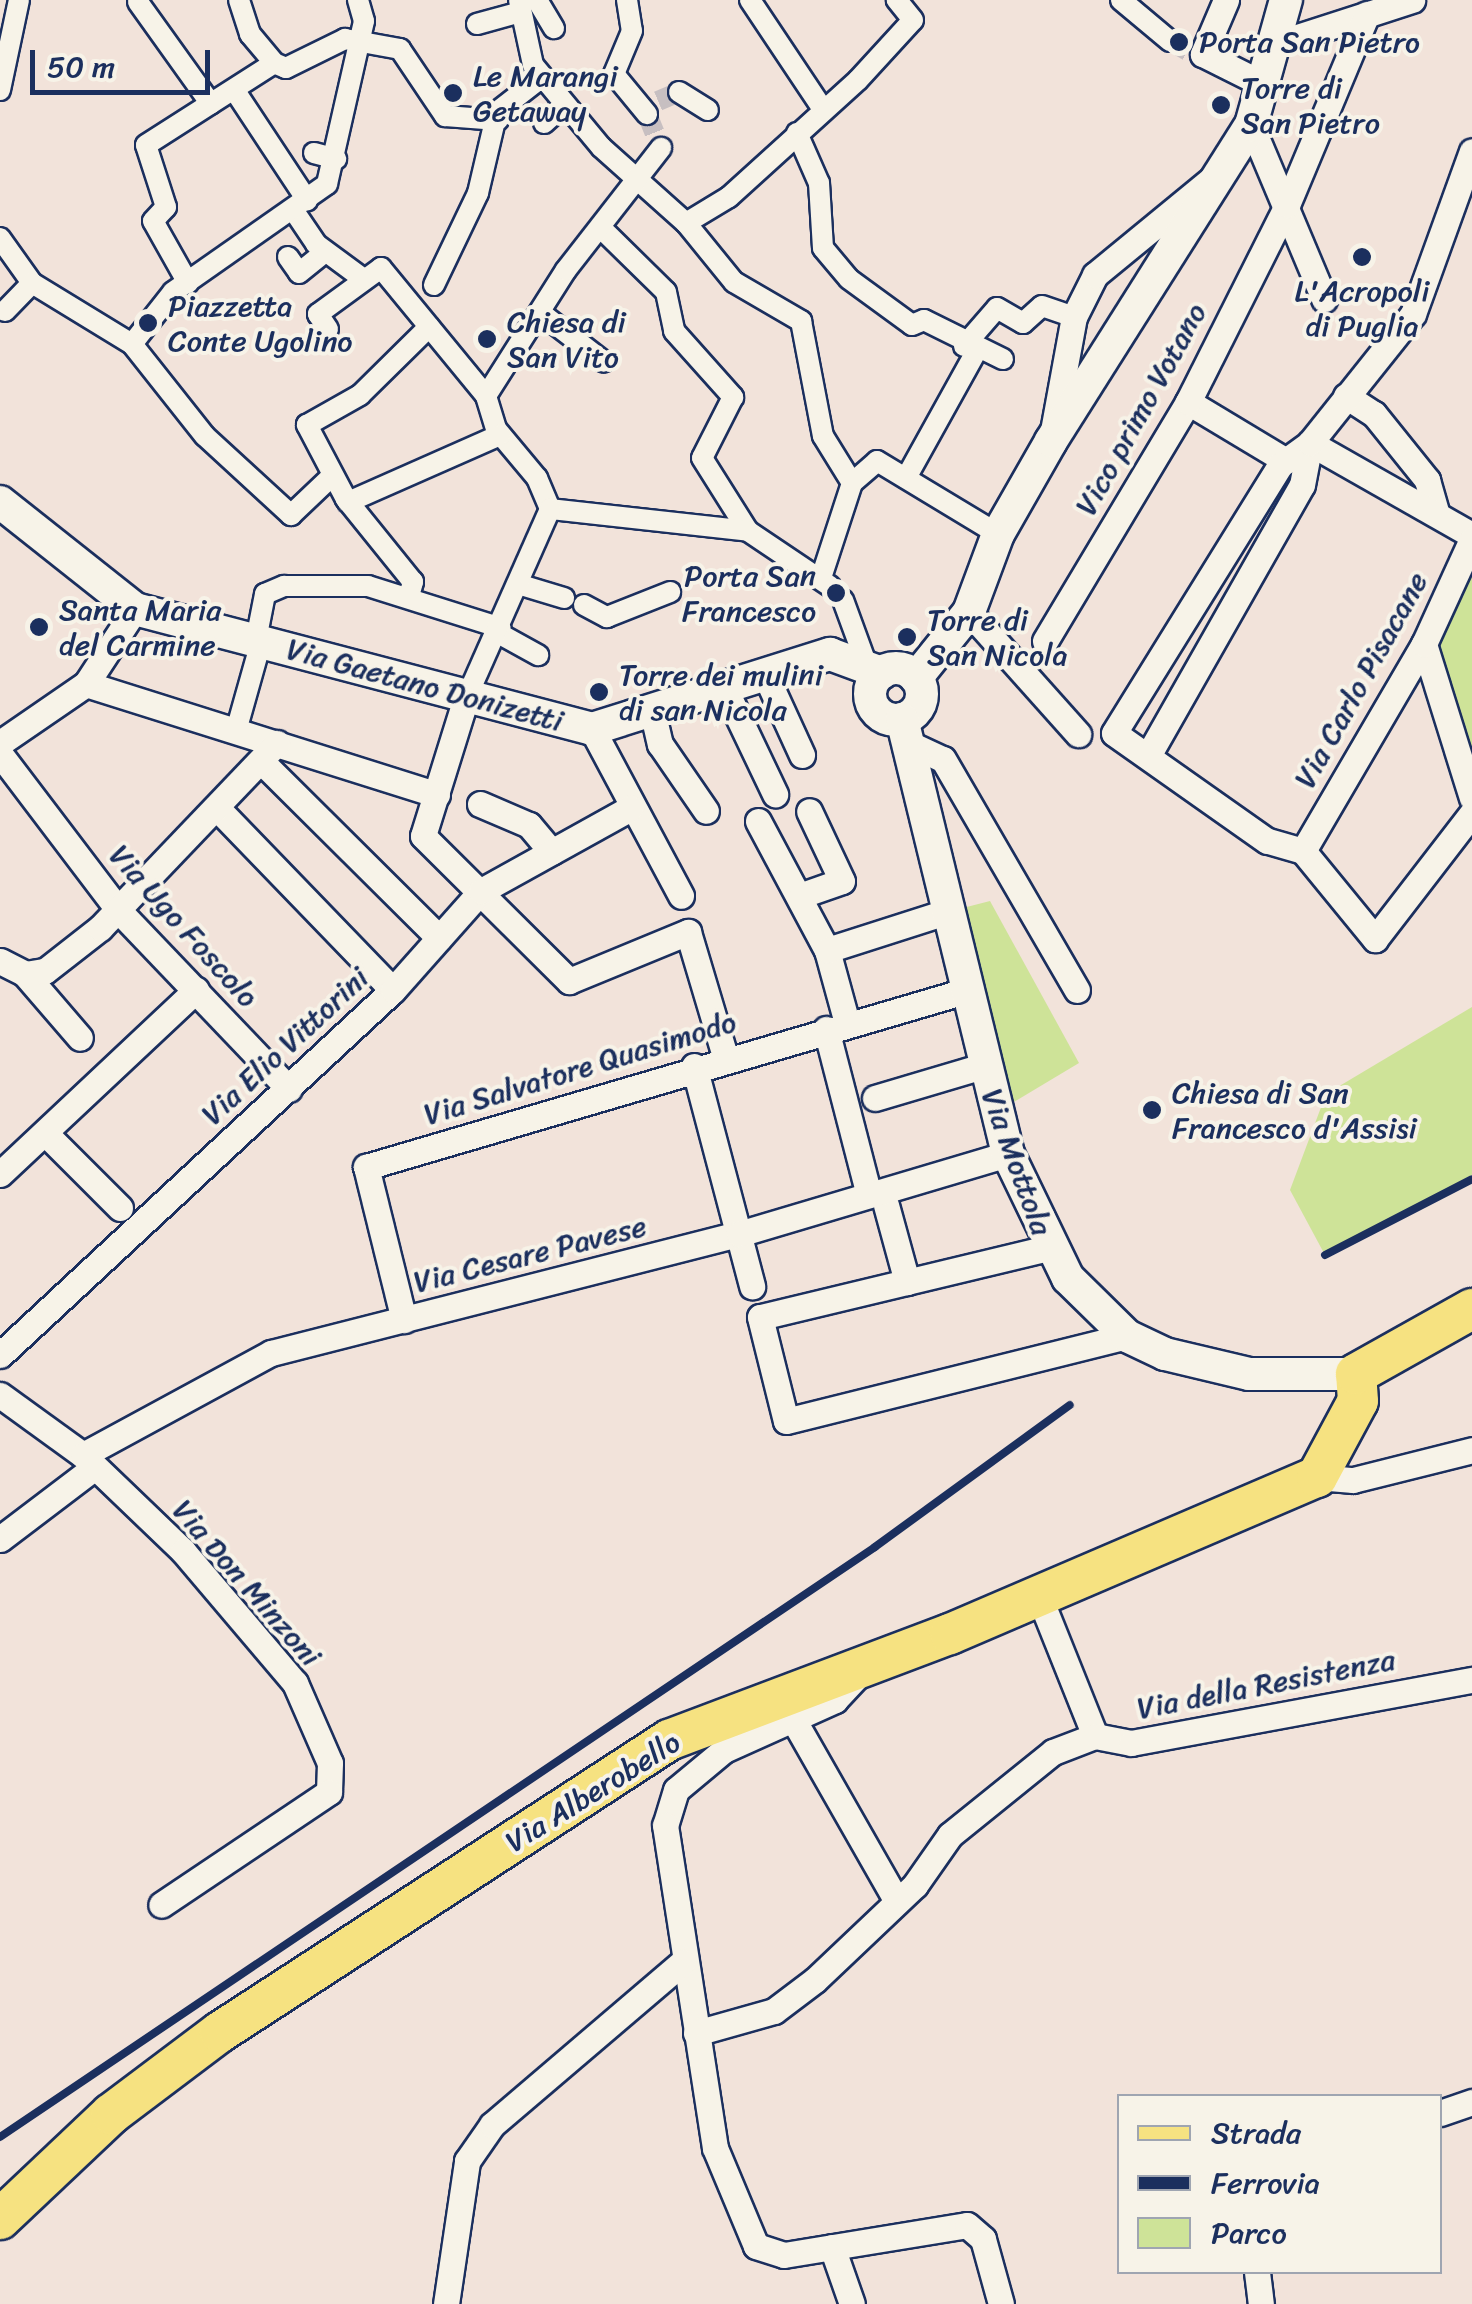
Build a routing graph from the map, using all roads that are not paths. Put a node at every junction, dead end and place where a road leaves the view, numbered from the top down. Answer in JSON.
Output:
{"nodes":[{"id":1,"x":19,"y":0,"type":"edge"},
{"id":2,"x":239,"y":0,"type":"edge"},
{"id":3,"x":358,"y":0,"type":"edge"},
{"id":4,"x":537,"y":0,"type":"edge"},
{"id":5,"x":627,"y":0,"type":"edge"},
{"id":6,"x":750,"y":0,"type":"edge"},
{"id":7,"x":897,"y":0,"type":"edge"},
{"id":8,"x":1122,"y":0,"type":"edge"},
{"id":9,"x":1226,"y":0,"type":"edge"},
{"id":10,"x":1286,"y":0,"type":"edge"},
{"id":11,"x":1412,"y":0,"type":"edge"},
{"id":12,"x":138,"y":1,"type":"edge"},
{"id":13,"x":518,"y":6,"type":"edge"},
{"id":14,"x":1355,"y":12,"type":"edge"},
{"id":15,"x":477,"y":24,"type":"dead end"},
{"id":16,"x":554,"y":28,"type":"dead end"},
{"id":17,"x":357,"y":40,"type":"junction"},
{"id":18,"x":1279,"y":43,"type":"junction"},
{"id":19,"x":1187,"y":48,"type":"junction"},
{"id":20,"x":274,"y":62,"type":"junction"},
{"id":21,"x":542,"y":77,"type":"junction"},
{"id":22,"x":1262,"y":84,"type":"junction"},
{"id":23,"x":0,"y":90,"type":"edge"},
{"id":24,"x":236,"y":91,"type":"junction"},
{"id":25,"x":679,"y":92,"type":"dead end"},
{"id":26,"x":211,"y":104,"type":"junction"},
{"id":27,"x":564,"y":104,"type":"junction"},
{"id":28,"x":820,"y":105,"type":"junction"},
{"id":29,"x":649,"y":108,"type":"tunnel mouth"},
{"id":30,"x":708,"y":110,"type":"dead end"},
{"id":31,"x":498,"y":120,"type":"junction"},
{"id":32,"x":544,"y":123,"type":"dead end"},
{"id":33,"x":1251,"y":126,"type":"junction"},
{"id":34,"x":797,"y":133,"type":"junction"},
{"id":35,"x":661,"y":148,"type":"dead end"},
{"id":36,"x":1472,"y":151,"type":"edge"},
{"id":37,"x":314,"y":153,"type":"dead end"},
{"id":38,"x":336,"y":159,"type":"junction"},
{"id":39,"x":1224,"y":170,"type":"junction"},
{"id":40,"x":636,"y":185,"type":"junction"},
{"id":41,"x":1287,"y":205,"type":"junction"},
{"id":42,"x":301,"y":206,"type":"junction"},
{"id":43,"x":686,"y":223,"type":"junction"},
{"id":44,"x":603,"y":230,"type":"junction"},
{"id":45,"x":0,"y":238,"type":"edge"},
{"id":46,"x":325,"y":252,"type":"junction"},
{"id":47,"x":288,"y":257,"type":"dead end"},
{"id":48,"x":362,"y":278,"type":"junction"},
{"id":49,"x":32,"y":283,"type":"junction"},
{"id":50,"x":434,"y":284,"type":"dead end"},
{"id":51,"x":180,"y":288,"type":"junction"},
{"id":52,"x":1324,"y":299,"type":"dead end"},
{"id":53,"x":5,"y":311,"type":"dead end"},
{"id":54,"x":542,"y":314,"type":"junction"},
{"id":55,"x":1074,"y":317,"type":"junction"},
{"id":56,"x":430,"y":327,"type":"junction"},
{"id":57,"x":328,"y":329,"type":"dead end"},
{"id":58,"x":132,"y":344,"type":"junction"},
{"id":59,"x":971,"y":348,"type":"junction"},
{"id":60,"x":1003,"y":359,"type":"dead end"},
{"id":61,"x":604,"y":362,"type":"dead end"},
{"id":62,"x":486,"y":396,"type":"junction"},
{"id":63,"x":1346,"y":396,"type":"junction"},
{"id":64,"x":1188,"y":402,"type":"junction"},
{"id":65,"x":500,"y":434,"type":"junction"},
{"id":66,"x":1051,"y":442,"type":"junction"},
{"id":67,"x":1310,"y":444,"type":"junction"},
{"id":68,"x":1283,"y":463,"type":"junction"},
{"id":69,"x":332,"y":476,"type":"junction"},
{"id":70,"x":906,"y":478,"type":"junction"},
{"id":71,"x":852,"y":483,"type":"junction"},
{"id":72,"x":0,"y":502,"type":"edge"},
{"id":73,"x":348,"y":502,"type":"junction"},
{"id":74,"x":550,"y":509,"type":"junction"},
{"id":75,"x":1437,"y":514,"type":"junction"},
{"id":76,"x":748,"y":530,"type":"junction"},
{"id":77,"x":998,"y":534,"type":"junction"},
{"id":78,"x":1472,"y":537,"type":"edge"},
{"id":79,"x":521,"y":584,"type":"junction"},
{"id":80,"x":831,"y":588,"type":"junction"},
{"id":81,"x":670,"y":592,"type":"dead end"},
{"id":82,"x":409,"y":596,"type":"junction"},
{"id":83,"x":135,"y":608,"type":"junction"},
{"id":84,"x":969,"y":612,"type":"junction"},
{"id":85,"x":500,"y":631,"type":"junction"},
{"id":86,"x":258,"y":641,"type":"junction"},
{"id":87,"x":1045,"y":642,"type":"dead end"},
{"id":88,"x":1424,"y":644,"type":"junction"},
{"id":89,"x":538,"y":655,"type":"dead end"},
{"id":90,"x":874,"y":666,"type":"junction"},
{"id":91,"x":765,"y":674,"type":"junction"},
{"id":92,"x":916,"y":678,"type":"junction"},
{"id":93,"x":86,"y":684,"type":"junction"},
{"id":94,"x":724,"y":687,"type":"junction"},
{"id":95,"x":465,"y":701,"type":"junction"},
{"id":96,"x":652,"y":710,"type":"junction"},
{"id":97,"x":592,"y":729,"type":"junction"},
{"id":98,"x":236,"y":731,"type":"junction"},
{"id":99,"x":905,"y":731,"type":"junction"},
{"id":100,"x":1078,"y":734,"type":"dead end"},
{"id":101,"x":0,"y":743,"type":"edge"},
{"id":102,"x":269,"y":752,"type":"junction"},
{"id":103,"x":0,"y":754,"type":"edge"},
{"id":104,"x":1149,"y":754,"type":"junction"},
{"id":105,"x":802,"y":755,"type":"dead end"},
{"id":106,"x":775,"y":794,"type":"dead end"},
{"id":107,"x":436,"y":795,"type":"junction"},
{"id":108,"x":1472,"y":798,"type":"edge"},
{"id":109,"x":480,"y":804,"type":"dead end"},
{"id":110,"x":217,"y":808,"type":"junction"},
{"id":111,"x":631,"y":808,"type":"junction"},
{"id":112,"x":706,"y":811,"type":"dead end"},
{"id":113,"x":809,"y":811,"type":"dead end"},
{"id":114,"x":1472,"y":814,"type":"edge"},
{"id":115,"x":758,"y":821,"type":"dead end"},
{"id":116,"x":1303,"y":851,"type":"junction"},
{"id":117,"x":552,"y":852,"type":"junction"},
{"id":118,"x":482,"y":891,"type":"junction"},
{"id":119,"x":802,"y":895,"type":"junction"},
{"id":120,"x":680,"y":896,"type":"dead end"},
{"id":121,"x":119,"y":911,"type":"junction"},
{"id":122,"x":946,"y":912,"type":"junction"},
{"id":123,"x":439,"y":938,"type":"junction"},
{"id":124,"x":827,"y":950,"type":"junction"},
{"id":125,"x":0,"y":961,"type":"edge"},
{"id":126,"x":25,"y":974,"type":"junction"},
{"id":127,"x":196,"y":990,"type":"junction"},
{"id":128,"x":393,"y":990,"type":"junction"},
{"id":129,"x":1078,"y":990,"type":"dead end"},
{"id":130,"x":965,"y":991,"type":"junction"},
{"id":131,"x":836,"y":1026,"type":"junction"},
{"id":132,"x":80,"y":1038,"type":"dead end"},
{"id":133,"x":726,"y":1056,"type":"junction"},
{"id":134,"x":694,"y":1066,"type":"junction"},
{"id":135,"x":983,"y":1066,"type":"junction"},
{"id":136,"x":289,"y":1089,"type":"junction"},
{"id":137,"x":875,"y":1098,"type":"dead end"},
{"id":138,"x":44,"y":1133,"type":"junction"},
{"id":139,"x":1008,"y":1154,"type":"junction"},
{"id":140,"x":0,"y":1174,"type":"edge"},
{"id":141,"x":878,"y":1200,"type":"junction"},
{"id":142,"x":120,"y":1208,"type":"dead end"},
{"id":143,"x":739,"y":1234,"type":"junction"},
{"id":144,"x":1048,"y":1248,"type":"junction"},
{"id":145,"x":908,"y":1282,"type":"junction"},
{"id":146,"x":752,"y":1286,"type":"dead end"},
{"id":147,"x":1472,"y":1309,"type":"edge"},
{"id":148,"x":404,"y":1320,"type":"junction"},
{"id":149,"x":1127,"y":1336,"type":"junction"},
{"id":150,"x":0,"y":1355,"type":"edge"},
{"id":151,"x":1356,"y":1374,"type":"junction"},
{"id":152,"x":0,"y":1395,"type":"edge"},
{"id":153,"x":1472,"y":1450,"type":"edge"},
{"id":154,"x":89,"y":1461,"type":"junction"},
{"id":155,"x":1317,"y":1477,"type":"junction"},
{"id":156,"x":0,"y":1539,"type":"edge"},
{"id":157,"x":1037,"y":1591,"type":"junction"},
{"id":158,"x":864,"y":1667,"type":"junction"},
{"id":159,"x":1472,"y":1680,"type":"edge"},
{"id":160,"x":793,"y":1719,"type":"junction"},
{"id":161,"x":1095,"y":1736,"type":"junction"},
{"id":162,"x":894,"y":1896,"type":"junction"},
{"id":163,"x":161,"y":1906,"type":"dead end"},
{"id":164,"x":683,"y":1962,"type":"junction"},
{"id":165,"x":696,"y":2033,"type":"junction"},
{"id":166,"x":1472,"y":2102,"type":"edge"},
{"id":167,"x":1442,"y":2111,"type":"edge"},
{"id":168,"x":0,"y":2219,"type":"edge"},
{"id":169,"x":832,"y":2248,"type":"junction"},
{"id":170,"x":1258,"y":2274,"type":"edge"},
{"id":171,"x":446,"y":2304,"type":"edge"},
{"id":172,"x":852,"y":2304,"type":"edge"},
{"id":173,"x":1001,"y":2304,"type":"edge"},
{"id":174,"x":1261,"y":2304,"type":"edge"}],
"edges":[{"from":1,"to":23,"type":"street"},
{"from":2,"to":20,"type":"street"},
{"from":3,"to":17,"type":"street"},
{"from":4,"to":16,"type":"street"},
{"from":5,"to":29,"type":"street"},
{"from":6,"to":28,"type":"street"},
{"from":7,"to":28,"type":"street"},
{"from":8,"to":19,"type":"street"},
{"from":9,"to":19,"type":"street"},
{"from":10,"to":18,"type":"street"},
{"from":11,"to":14,"type":"street"},
{"from":12,"to":26,"type":"street"},
{"from":13,"to":15,"type":"street"},
{"from":13,"to":21,"type":"street"},
{"from":14,"to":18,"type":"street"},
{"from":14,"to":41,"type":"street","name":"Vico primo Votano"},
{"from":17,"to":20,"type":"street"},
{"from":17,"to":31,"type":"street"},
{"from":17,"to":38,"type":"street"},
{"from":18,"to":22,"type":"street"},
{"from":19,"to":22,"type":"street"},
{"from":20,"to":24,"type":"street"},
{"from":21,"to":27,"type":"street"},
{"from":21,"to":31,"type":"street"},
{"from":22,"to":33,"type":"street"},
{"from":24,"to":26,"type":"street"},
{"from":24,"to":42,"type":"street"},
{"from":25,"to":30,"type":"street"},
{"from":26,"to":51,"type":"street"},
{"from":27,"to":32,"type":"street"},
{"from":27,"to":40,"type":"street"},
{"from":28,"to":34,"type":"street"},
{"from":31,"to":50,"type":"street"},
{"from":33,"to":39,"type":"street"},
{"from":33,"to":41,"type":"street"},
{"from":34,"to":43,"type":"street"},
{"from":34,"to":59,"type":"street"},
{"from":35,"to":40,"type":"street"},
{"from":36,"to":63,"type":"street"},
{"from":37,"to":38,"type":"street"},
{"from":38,"to":42,"type":"street"},
{"from":39,"to":55,"type":"street"},
{"from":39,"to":66,"type":"street"},
{"from":40,"to":43,"type":"street"},
{"from":40,"to":44,"type":"street"},
{"from":41,"to":52,"type":"street"},
{"from":41,"to":64,"type":"street","name":"Vico primo Votano"},
{"from":42,"to":46,"type":"street"},
{"from":42,"to":51,"type":"street"},
{"from":43,"to":71,"type":"street"},
{"from":44,"to":54,"type":"street"},
{"from":44,"to":76,"type":"street"},
{"from":45,"to":49,"type":"street"},
{"from":46,"to":47,"type":"street"},
{"from":46,"to":48,"type":"street"},
{"from":48,"to":56,"type":"street"},
{"from":48,"to":57,"type":"street"},
{"from":49,"to":53,"type":"street"},
{"from":49,"to":58,"type":"street"},
{"from":51,"to":58,"type":"street"},
{"from":54,"to":61,"type":"street"},
{"from":54,"to":62,"type":"street"},
{"from":55,"to":59,"type":"street"},
{"from":55,"to":66,"type":"street"},
{"from":56,"to":62,"type":"street"},
{"from":56,"to":69,"type":"street"},
{"from":58,"to":69,"type":"street"},
{"from":59,"to":60,"type":"street"},
{"from":59,"to":70,"type":"street"},
{"from":62,"to":65,"type":"street"},
{"from":63,"to":67,"type":"street"},
{"from":63,"to":75,"type":"street"},
{"from":64,"to":68,"type":"street"},
{"from":64,"to":87,"type":"street","name":"Vico primo Votano"},
{"from":65,"to":73,"type":"street"},
{"from":65,"to":74,"type":"street"},
{"from":66,"to":77,"type":"street"},
{"from":67,"to":68,"type":"street"},
{"from":67,"to":75,"type":"street"},
{"from":67,"to":104,"type":"street"},
{"from":68,"to":104,"type":"street"},
{"from":69,"to":73,"type":"street"},
{"from":70,"to":71,"type":"street"},
{"from":70,"to":77,"type":"street"},
{"from":71,"to":80,"type":"street"},
{"from":72,"to":83,"type":"street"},
{"from":73,"to":82,"type":"street"},
{"from":74,"to":76,"type":"street"},
{"from":74,"to":79,"type":"street"},
{"from":75,"to":78,"type":"street"},
{"from":76,"to":80,"type":"street"},
{"from":77,"to":84,"type":"street"},
{"from":78,"to":88,"type":"street","name":"Via Carlo Pisacane"},
{"from":79,"to":81,"type":"street"},
{"from":79,"to":85,"type":"street"},
{"from":80,"to":90,"type":"street"},
{"from":82,"to":85,"type":"street"},
{"from":82,"to":86,"type":"street"},
{"from":83,"to":86,"type":"street","name":"Via Gaetano Donizetti"},
{"from":83,"to":93,"type":"street"},
{"from":84,"to":92,"type":"street"},
{"from":84,"to":100,"type":"street"},
{"from":85,"to":89,"type":"street"},
{"from":85,"to":95,"type":"street"},
{"from":86,"to":95,"type":"street","name":"Via Gaetano Donizetti"},
{"from":86,"to":98,"type":"street"},
{"from":88,"to":108,"type":"street"},
{"from":88,"to":116,"type":"street","name":"Via Carlo Pisacane"},
{"from":90,"to":91,"type":"street","name":"Via Gaetano Donizetti"},
{"from":90,"to":92,"type":"street","name":"Via Gaetano Donizetti"},
{"from":90,"to":99,"type":"street"},
{"from":91,"to":94,"type":"street","name":"Via Gaetano Donizetti"},
{"from":91,"to":105,"type":"street"},
{"from":92,"to":99,"type":"street"},
{"from":93,"to":98,"type":"street"},
{"from":93,"to":101,"type":"street"},
{"from":94,"to":96,"type":"street","name":"Via Gaetano Donizetti"},
{"from":94,"to":106,"type":"street"},
{"from":95,"to":97,"type":"street","name":"Via Gaetano Donizetti"},
{"from":95,"to":107,"type":"street"},
{"from":96,"to":97,"type":"street","name":"Via Gaetano Donizetti"},
{"from":96,"to":112,"type":"street"},
{"from":97,"to":111,"type":"street"},
{"from":98,"to":102,"type":"street"},
{"from":99,"to":122,"type":"street","name":"Via Mottola"},
{"from":99,"to":129,"type":"street"},
{"from":102,"to":107,"type":"street"},
{"from":102,"to":110,"type":"street"},
{"from":102,"to":123,"type":"street"},
{"from":103,"to":121,"type":"street","name":"Via Ugo Foscolo"},
{"from":104,"to":116,"type":"street"},
{"from":107,"to":118,"type":"street"},
{"from":109,"to":117,"type":"street"},
{"from":110,"to":121,"type":"street"},
{"from":110,"to":128,"type":"street"},
{"from":111,"to":117,"type":"street","name":"Via Elio Vittorini"},
{"from":111,"to":120,"type":"street"},
{"from":113,"to":119,"type":"street"},
{"from":114,"to":116,"type":"street"},
{"from":115,"to":119,"type":"street"},
{"from":117,"to":118,"type":"street","name":"Via Elio Vittorini"},
{"from":118,"to":123,"type":"street","name":"Via Elio Vittorini"},
{"from":118,"to":133,"type":"street"},
{"from":119,"to":124,"type":"street"},
{"from":121,"to":126,"type":"street"},
{"from":121,"to":127,"type":"street","name":"Via Ugo Foscolo"},
{"from":122,"to":124,"type":"street"},
{"from":122,"to":130,"type":"street","name":"Via Mottola"},
{"from":123,"to":128,"type":"street","name":"Via Elio Vittorini"},
{"from":124,"to":131,"type":"street"},
{"from":125,"to":126,"type":"street"},
{"from":126,"to":132,"type":"street"},
{"from":127,"to":136,"type":"street","name":"Via Ugo Foscolo"},
{"from":127,"to":138,"type":"street"},
{"from":128,"to":136,"type":"street","name":"Via Elio Vittorini"},
{"from":130,"to":131,"type":"street","name":"Via Salvatore Quasimodo"},
{"from":130,"to":135,"type":"street","name":"Via Mottola"},
{"from":131,"to":133,"type":"street","name":"Via Salvatore Quasimodo"},
{"from":131,"to":141,"type":"street"},
{"from":133,"to":134,"type":"street","name":"Via Salvatore Quasimodo"},
{"from":134,"to":143,"type":"street"},
{"from":134,"to":148,"type":"street","name":"Via Salvatore Quasimodo"},
{"from":135,"to":137,"type":"street"},
{"from":135,"to":139,"type":"street","name":"Via Mottola"},
{"from":136,"to":150,"type":"street","name":"Via Elio Vittorini"},
{"from":138,"to":140,"type":"street"},
{"from":138,"to":142,"type":"street"},
{"from":139,"to":141,"type":"street","name":"Via Cesare Pavese"},
{"from":139,"to":144,"type":"street","name":"Via Mottola"},
{"from":141,"to":143,"type":"street","name":"Via Cesare Pavese"},
{"from":141,"to":145,"type":"street"},
{"from":143,"to":146,"type":"street"},
{"from":143,"to":148,"type":"street","name":"Via Cesare Pavese"},
{"from":144,"to":145,"type":"street"},
{"from":144,"to":149,"type":"street","name":"Via Mottola"},
{"from":145,"to":149,"type":"street"},
{"from":147,"to":151,"type":"main road"},
{"from":148,"to":154,"type":"street","name":"Via Cesare Pavese"},
{"from":149,"to":151,"type":"street"},
{"from":151,"to":155,"type":"main road"},
{"from":152,"to":154,"type":"street","name":"Via Don Minzoni"},
{"from":153,"to":155,"type":"street","name":"Via Alberobello"},
{"from":154,"to":156,"type":"street","name":"Via Cesare Pavese"},
{"from":154,"to":163,"type":"street","name":"Via Don Minzoni"},
{"from":155,"to":157,"type":"main road","name":"Via Alberobello"},
{"from":157,"to":158,"type":"main road","name":"Via Alberobello"},
{"from":157,"to":161,"type":"street"},
{"from":158,"to":160,"type":"street"},
{"from":158,"to":168,"type":"main road","name":"Via Alberobello"},
{"from":159,"to":161,"type":"street","name":"Via della Resistenza"},
{"from":160,"to":162,"type":"street"},
{"from":160,"to":164,"type":"street"},
{"from":161,"to":162,"type":"street","name":"Via della Resistenza"},
{"from":162,"to":165,"type":"street","name":"Via della Resistenza"},
{"from":164,"to":165,"type":"street"},
{"from":164,"to":171,"type":"street"},
{"from":165,"to":169,"type":"street"},
{"from":166,"to":167,"type":"street"},
{"from":169,"to":172,"type":"street"},
{"from":169,"to":173,"type":"street"},
{"from":170,"to":174,"type":"street"}]}
